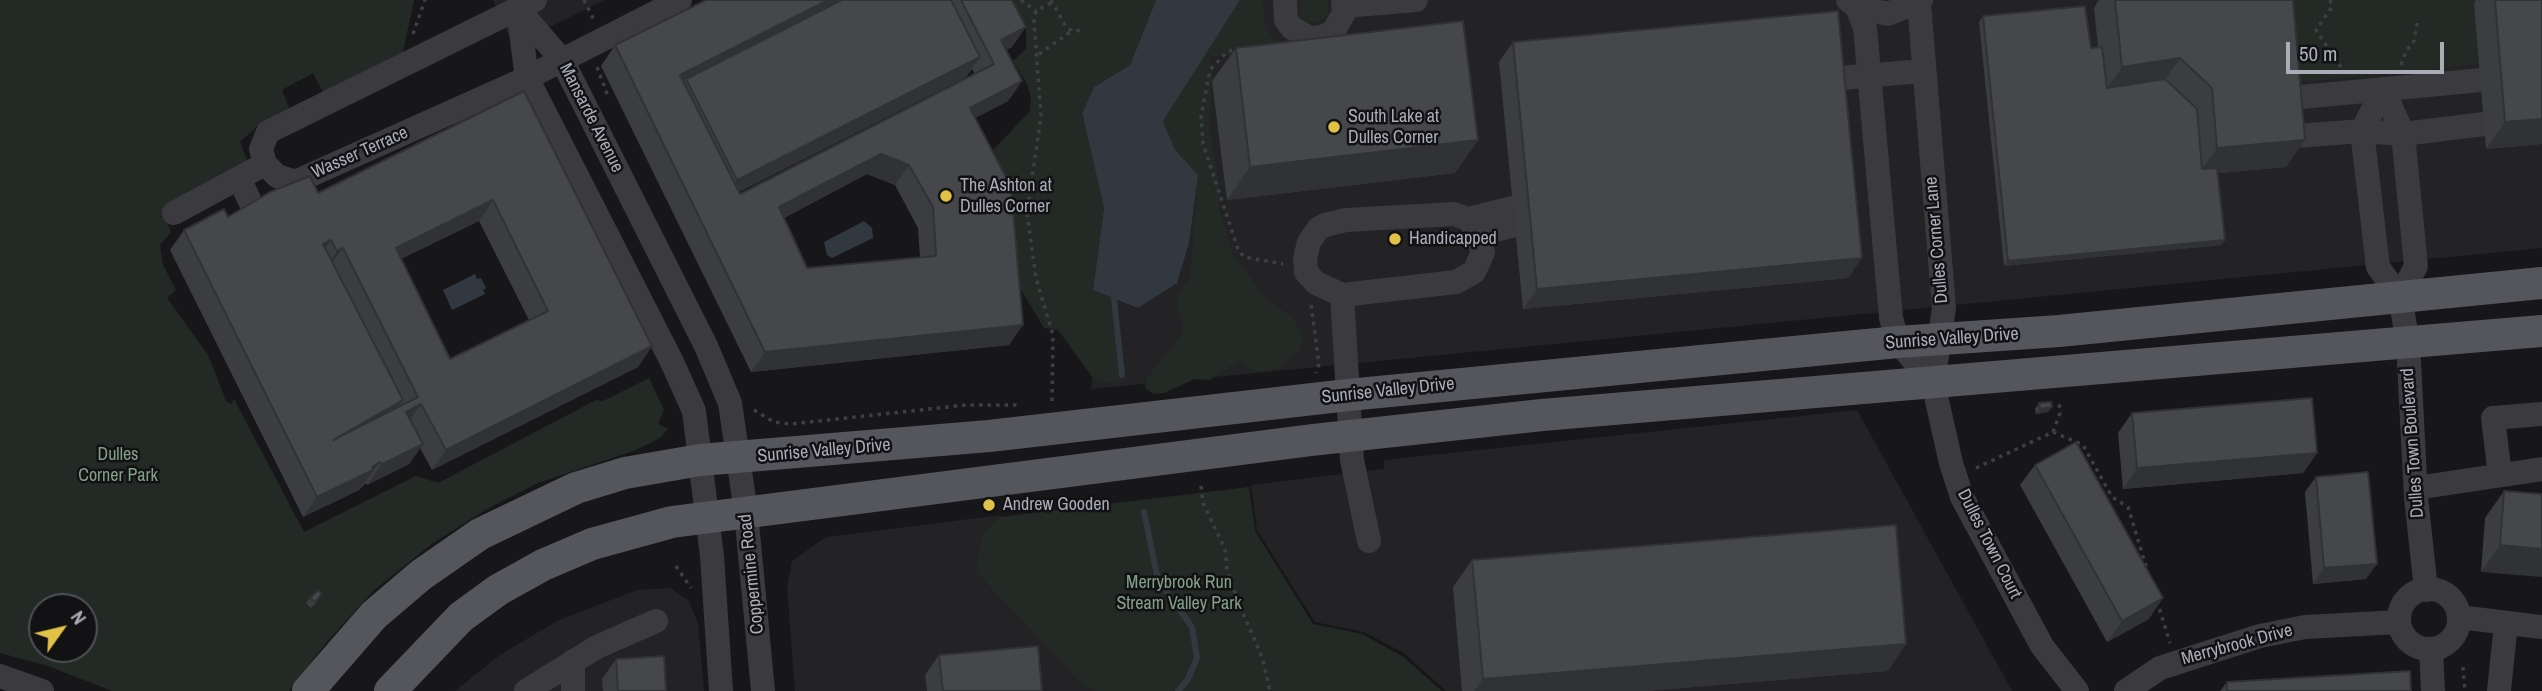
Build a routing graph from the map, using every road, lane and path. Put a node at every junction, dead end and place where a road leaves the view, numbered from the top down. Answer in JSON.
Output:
{"nodes":[{"id":1,"x":425,"y":0,"type":"edge"},
{"id":2,"x":584,"y":0,"type":"edge"},
{"id":3,"x":680,"y":0,"type":"edge"},
{"id":4,"x":1021,"y":0,"type":"edge"},
{"id":5,"x":1284,"y":0,"type":"edge"},
{"id":6,"x":1416,"y":0,"type":"edge"},
{"id":7,"x":2330,"y":0,"type":"edge"},
{"id":8,"x":1051,"y":1,"type":"edge"},
{"id":9,"x":1920,"y":1,"type":"edge"},
{"id":10,"x":1344,"y":3,"type":"edge"},
{"id":11,"x":526,"y":4,"type":"edge"},
{"id":12,"x":1852,"y":4,"type":"edge"},
{"id":13,"x":1036,"y":11,"type":"junction"},
{"id":14,"x":2418,"y":18,"type":"dead end"},
{"id":15,"x":1085,"y":30,"type":"dead end"},
{"id":16,"x":1072,"y":32,"type":"junction"},
{"id":17,"x":603,"y":39,"type":"junction"},
{"id":18,"x":410,"y":43,"type":"dead end"},
{"id":19,"x":1254,"y":49,"type":"edge"},
{"id":20,"x":1038,"y":55,"type":"junction"},
{"id":21,"x":562,"y":60,"type":"junction"},
{"id":22,"x":1922,"y":71,"type":"junction"},
{"id":23,"x":1869,"y":77,"type":"junction"},
{"id":24,"x":527,"y":78,"type":"junction"},
{"id":25,"x":1829,"y":79,"type":"edge"},
{"id":26,"x":2481,"y":80,"type":"dead end"},
{"id":27,"x":2393,"y":88,"type":"junction"},
{"id":28,"x":2344,"y":93,"type":"junction"},
{"id":29,"x":2280,"y":99,"type":"edge"},
{"id":30,"x":612,"y":104,"type":"dead end"},
{"id":31,"x":2484,"y":124,"type":"dead end"},
{"id":32,"x":2362,"y":131,"type":"junction"},
{"id":33,"x":2403,"y":134,"type":"junction"},
{"id":34,"x":2283,"y":137,"type":"edge"},
{"id":35,"x":265,"y":164,"type":"junction"},
{"id":36,"x":239,"y":178,"type":"junction"},
{"id":37,"x":256,"y":212,"type":"edge"},
{"id":38,"x":174,"y":213,"type":"dead end"},
{"id":39,"x":1514,"y":217,"type":"dead end"},
{"id":40,"x":1473,"y":226,"type":"junction"},
{"id":41,"x":1292,"y":264,"type":"dead end"},
{"id":42,"x":2542,"y":283,"type":"edge"},
{"id":43,"x":1342,"y":295,"type":"junction"},
{"id":44,"x":1310,"y":297,"type":"dead end"},
{"id":45,"x":2400,"y":298,"type":"junction"},
{"id":46,"x":2542,"y":331,"type":"edge"},
{"id":47,"x":1940,"y":340,"type":"junction"},
{"id":48,"x":1898,"y":342,"type":"junction"},
{"id":49,"x":2408,"y":343,"type":"junction"},
{"id":50,"x":1308,"y":380,"type":"dead end"},
{"id":51,"x":1933,"y":383,"type":"junction"},
{"id":52,"x":1348,"y":395,"type":"junction"},
{"id":53,"x":2059,"y":400,"type":"dead end"},
{"id":54,"x":750,"y":402,"type":"dead end"},
{"id":55,"x":1027,"y":404,"type":"dead end"},
{"id":56,"x":1040,"y":404,"type":"dead end"},
{"id":57,"x":1052,"y":404,"type":"junction"},
{"id":58,"x":1063,"y":405,"type":"dead end"},
{"id":59,"x":2542,"y":414,"type":"edge"},
{"id":60,"x":2053,"y":432,"type":"junction"},
{"id":61,"x":1352,"y":436,"type":"junction"},
{"id":62,"x":738,"y":458,"type":"junction"},
{"id":63,"x":700,"y":460,"type":"junction"},
{"id":64,"x":2542,"y":469,"type":"edge"},
{"id":65,"x":2500,"y":475,"type":"junction"},
{"id":66,"x":1956,"y":478,"type":"junction"},
{"id":67,"x":1201,"y":486,"type":"dead end"},
{"id":68,"x":2416,"y":488,"type":"junction"},
{"id":69,"x":746,"y":512,"type":"junction"},
{"id":70,"x":707,"y":517,"type":"junction"},
{"id":71,"x":1369,"y":541,"type":"dead end"},
{"id":72,"x":2151,"y":582,"type":"edge"},
{"id":73,"x":2426,"y":590,"type":"junction"},
{"id":74,"x":2155,"y":595,"type":"edge"},
{"id":75,"x":2459,"y":617,"type":"junction"},
{"id":76,"x":656,"y":621,"type":"dead end"},
{"id":77,"x":2399,"y":622,"type":"junction"},
{"id":78,"x":2506,"y":623,"type":"junction"},
{"id":79,"x":2542,"y":627,"type":"edge"},
{"id":80,"x":2431,"y":649,"type":"junction"},
{"id":81,"x":573,"y":661,"type":"junction"},
{"id":82,"x":2176,"y":662,"type":"junction"},
{"id":83,"x":2463,"y":667,"type":"dead end"},
{"id":84,"x":1,"y":679,"type":"edge"},
{"id":85,"x":43,"y":691,"type":"edge"},
{"id":86,"x":308,"y":691,"type":"edge"},
{"id":87,"x":390,"y":691,"type":"edge"},
{"id":88,"x":526,"y":691,"type":"edge"},
{"id":89,"x":573,"y":691,"type":"edge"},
{"id":90,"x":721,"y":691,"type":"edge"},
{"id":91,"x":763,"y":691,"type":"edge"},
{"id":92,"x":1270,"y":691,"type":"edge"},
{"id":93,"x":2077,"y":691,"type":"edge"},
{"id":94,"x":2126,"y":691,"type":"edge"},
{"id":95,"x":2432,"y":691,"type":"edge"},
{"id":96,"x":2465,"y":691,"type":"edge"},
{"id":97,"x":2499,"y":691,"type":"edge"}],
"edges":[{"from":1,"to":18,"type":"path"},
{"from":2,"to":17,"type":"path"},
{"from":3,"to":17,"type":"street","name":"Wasser Terrace"},
{"from":4,"to":13,"type":"path"},
{"from":5,"to":10,"type":"street"},
{"from":6,"to":10,"type":"street"},
{"from":7,"to":28,"type":"path"},
{"from":8,"to":13,"type":"path"},
{"from":8,"to":16,"type":"path"},
{"from":9,"to":12,"type":"street"},
{"from":9,"to":22,"type":"street","name":"Dulles Corner Lane"},
{"from":11,"to":21,"type":"street","name":"Mansarde Avenue"},
{"from":11,"to":24,"type":"street"},
{"from":11,"to":35,"type":"street"},
{"from":12,"to":23,"type":"street"},
{"from":13,"to":20,"type":"path"},
{"from":14,"to":27,"type":"path"},
{"from":15,"to":16,"type":"path"},
{"from":16,"to":20,"type":"path"},
{"from":17,"to":21,"type":"street","name":"Wasser Terrace"},
{"from":17,"to":30,"type":"path"},
{"from":19,"to":41,"type":"path"},
{"from":20,"to":57,"type":"path"},
{"from":21,"to":24,"type":"street","name":"Wasser Terrace"},
{"from":21,"to":62,"type":"street","name":"Mansarde Avenue"},
{"from":22,"to":23,"type":"street"},
{"from":22,"to":47,"type":"street","name":"Dulles Corner Lane"},
{"from":23,"to":25,"type":"street"},
{"from":23,"to":48,"type":"street"},
{"from":24,"to":35,"type":"street","name":"Wasser Terrace"},
{"from":24,"to":63,"type":"street"},
{"from":26,"to":27,"type":"street"},
{"from":27,"to":28,"type":"street"},
{"from":27,"to":32,"type":"street"},
{"from":27,"to":33,"type":"street"},
{"from":28,"to":29,"type":"street"},
{"from":31,"to":33,"type":"street"},
{"from":32,"to":33,"type":"street"},
{"from":32,"to":34,"type":"street"},
{"from":32,"to":45,"type":"street"},
{"from":33,"to":45,"type":"street"},
{"from":35,"to":36,"type":"street"},
{"from":36,"to":37,"type":"street"},
{"from":36,"to":38,"type":"street"},
{"from":39,"to":40,"type":"street"},
{"from":40,"to":43,"type":"street"},
{"from":40,"to":43,"type":"street"},
{"from":42,"to":45,"type":"main road","name":"Sunrise Valley Drive"},
{"from":43,"to":52,"type":"street"},
{"from":44,"to":50,"type":"path"},
{"from":45,"to":47,"type":"main road","name":"Sunrise Valley Drive"},
{"from":45,"to":49,"type":"street","name":"Dulles Town Boulevard"},
{"from":46,"to":49,"type":"main road"},
{"from":47,"to":48,"type":"main road","name":"Sunrise Valley Drive"},
{"from":47,"to":51,"type":"street","name":"Dulles Corner Lane"},
{"from":48,"to":51,"type":"street"},
{"from":48,"to":52,"type":"main road","name":"Sunrise Valley Drive"},
{"from":49,"to":51,"type":"main road"},
{"from":49,"to":68,"type":"street","name":"Dulles Town Boulevard"},
{"from":51,"to":61,"type":"main road"},
{"from":51,"to":66,"type":"street","name":"Dulles Town Court"},
{"from":52,"to":61,"type":"street"},
{"from":52,"to":62,"type":"main road","name":"Sunrise Valley Drive"},
{"from":53,"to":60,"type":"path"},
{"from":54,"to":55,"type":"path"},
{"from":56,"to":57,"type":"path"},
{"from":57,"to":58,"type":"path"},
{"from":59,"to":65,"type":"street"},
{"from":60,"to":66,"type":"path"},
{"from":60,"to":72,"type":"path"},
{"from":61,"to":69,"type":"main road"},
{"from":61,"to":71,"type":"street"},
{"from":62,"to":63,"type":"main road","name":"Sunrise Valley Drive"},
{"from":62,"to":69,"type":"street","name":"Coppermine Road"},
{"from":63,"to":70,"type":"street"},
{"from":63,"to":86,"type":"main road","name":"Sunrise Valley Drive"},
{"from":64,"to":65,"type":"street"},
{"from":65,"to":68,"type":"street"},
{"from":66,"to":93,"type":"street","name":"Dulles Town Court"},
{"from":67,"to":92,"type":"path"},
{"from":68,"to":73,"type":"street","name":"Dulles Town Boulevard"},
{"from":69,"to":70,"type":"main road"},
{"from":69,"to":91,"type":"street","name":"Coppermine Road"},
{"from":70,"to":87,"type":"main road"},
{"from":70,"to":90,"type":"street"},
{"from":73,"to":75,"type":"street"},
{"from":73,"to":77,"type":"street"},
{"from":74,"to":82,"type":"path"},
{"from":75,"to":78,"type":"street"},
{"from":75,"to":80,"type":"street"},
{"from":76,"to":81,"type":"street"},
{"from":77,"to":80,"type":"street"},
{"from":77,"to":82,"type":"street","name":"Merrybrook Drive"},
{"from":78,"to":79,"type":"street"},
{"from":78,"to":97,"type":"street"},
{"from":80,"to":95,"type":"street"},
{"from":81,"to":88,"type":"street"},
{"from":81,"to":89,"type":"street"},
{"from":82,"to":94,"type":"street","name":"Merrybrook Drive"},
{"from":83,"to":96,"type":"path"},
{"from":84,"to":85,"type":"street"}]}
